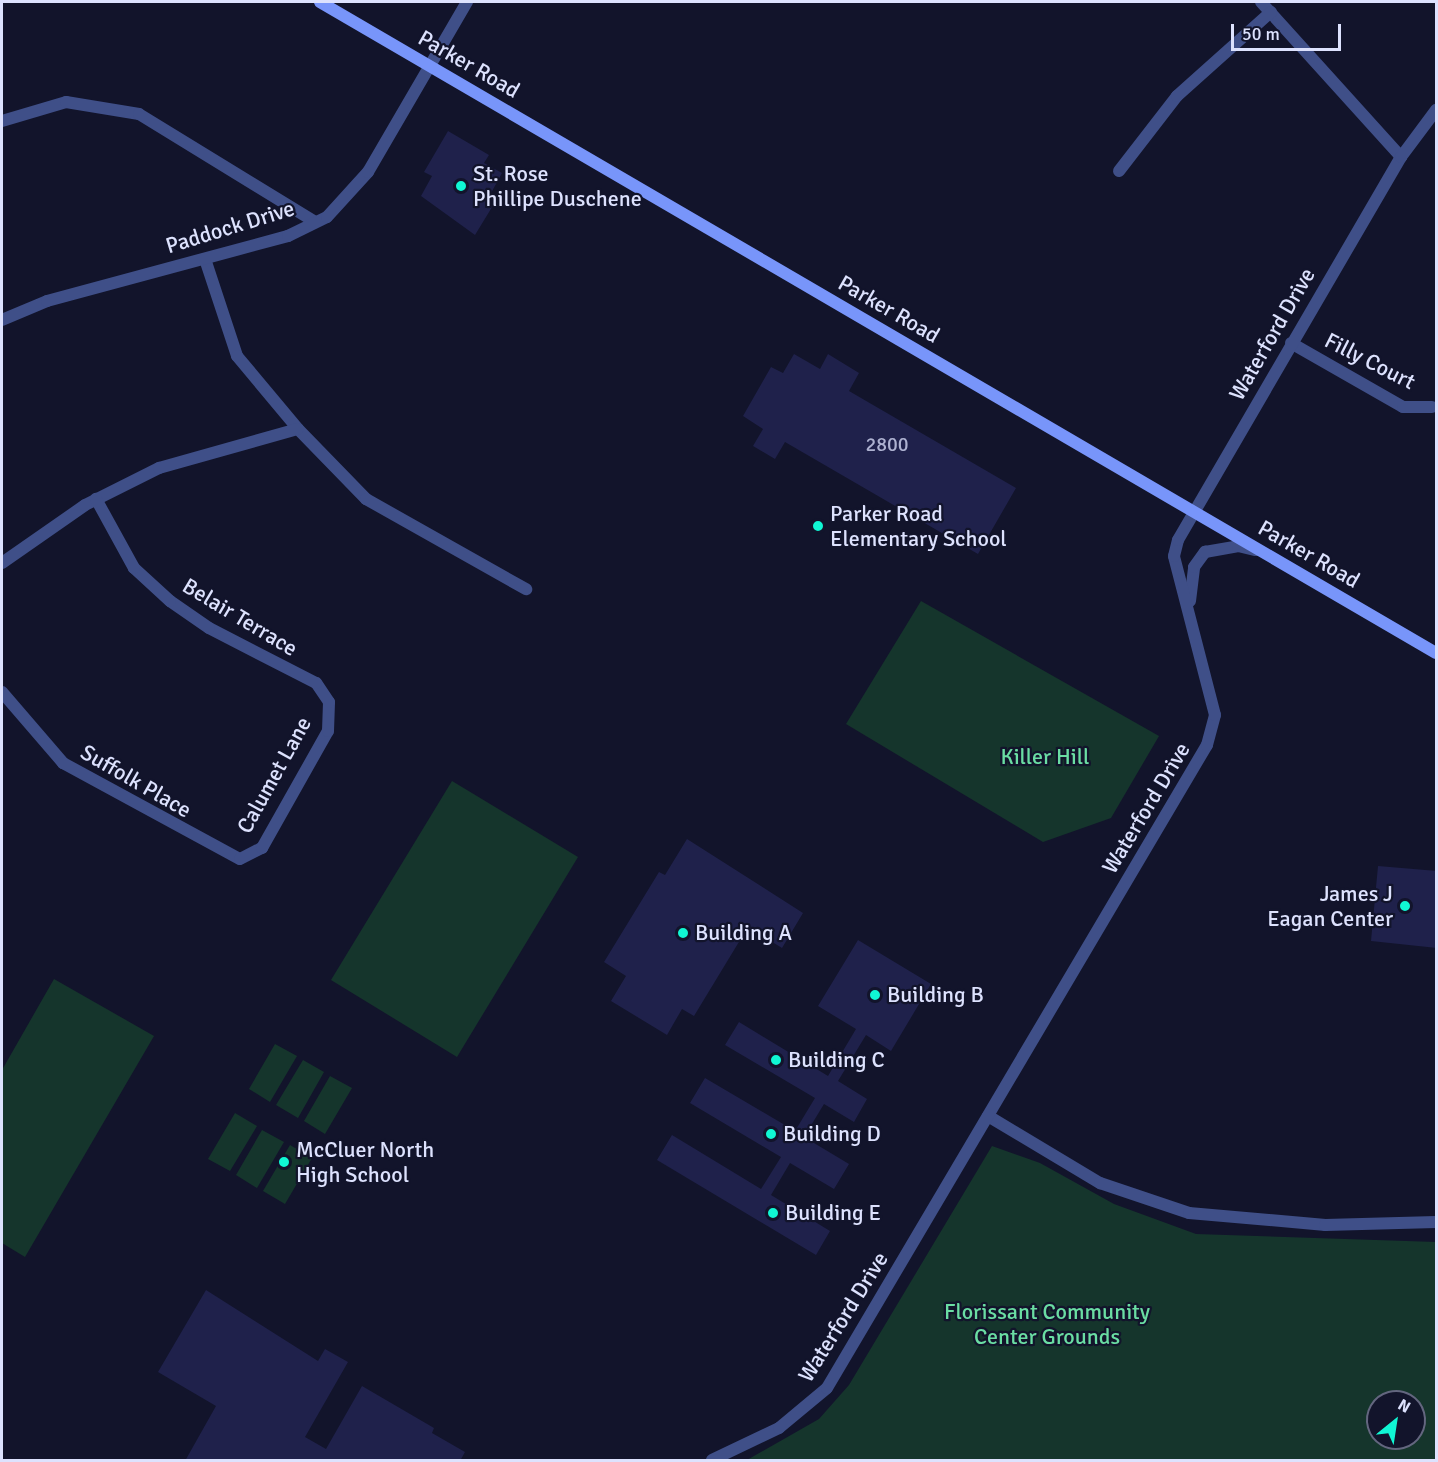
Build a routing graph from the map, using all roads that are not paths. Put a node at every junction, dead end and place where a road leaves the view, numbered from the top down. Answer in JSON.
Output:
{"nodes":[{"id":1,"x":320,"y":2,"type":"edge"},
{"id":2,"x":467,"y":2,"type":"edge"},
{"id":3,"x":1261,"y":2,"type":"edge"},
{"id":4,"x":1271,"y":12,"type":"junction"},
{"id":5,"x":430,"y":65,"type":"junction"},
{"id":6,"x":1437,"y":110,"type":"edge"},
{"id":7,"x":2,"y":121,"type":"edge"},
{"id":8,"x":1401,"y":156,"type":"junction"},
{"id":9,"x":1119,"y":171,"type":"dead end"},
{"id":10,"x":315,"y":222,"type":"junction"},
{"id":11,"x":205,"y":259,"type":"junction"},
{"id":12,"x":2,"y":320,"type":"edge"},
{"id":13,"x":1291,"y":343,"type":"junction"},
{"id":14,"x":1432,"y":407,"type":"dead end"},
{"id":15,"x":298,"y":429,"type":"junction"},
{"id":16,"x":96,"y":499,"type":"junction"},
{"id":17,"x":1193,"y":511,"type":"junction"},
{"id":18,"x":1263,"y":552,"type":"junction"},
{"id":19,"x":2,"y":563,"type":"edge"},
{"id":20,"x":526,"y":589,"type":"dead end"},
{"id":21,"x":1189,"y":608,"type":"junction"},
{"id":22,"x":1437,"y":653,"type":"edge"},
{"id":23,"x":2,"y":692,"type":"edge"},
{"id":24,"x":329,"y":702,"type":"joint"},
{"id":25,"x":240,"y":859,"type":"joint"},
{"id":26,"x":988,"y":1116,"type":"junction"},
{"id":27,"x":1437,"y":1222,"type":"edge"},
{"id":28,"x":712,"y":1461,"type":"edge"}],
"edges":[{"from":1,"to":5,"type":"main road","name":"Parker Road"},
{"from":2,"to":5,"type":"street","name":"Paddock Drive"},
{"from":3,"to":4,"type":"street"},
{"from":4,"to":8,"type":"street"},
{"from":4,"to":9,"type":"street"},
{"from":5,"to":10,"type":"street","name":"Paddock Drive"},
{"from":5,"to":17,"type":"main road","name":"Parker Road"},
{"from":6,"to":8,"type":"street","name":"Waterford Drive"},
{"from":7,"to":10,"type":"street"},
{"from":8,"to":13,"type":"street","name":"Waterford Drive"},
{"from":10,"to":11,"type":"street","name":"Paddock Drive"},
{"from":11,"to":12,"type":"street","name":"Paddock Drive"},
{"from":11,"to":15,"type":"street"},
{"from":13,"to":14,"type":"street","name":"Filly Court"},
{"from":13,"to":17,"type":"street","name":"Waterford Drive"},
{"from":15,"to":16,"type":"street"},
{"from":15,"to":20,"type":"street"},
{"from":16,"to":19,"type":"street"},
{"from":16,"to":24,"type":"street","name":"Belair Terrace"},
{"from":17,"to":18,"type":"main road","name":"Parker Road"},
{"from":17,"to":21,"type":"street","name":"Waterford Drive"},
{"from":18,"to":21,"type":"street"},
{"from":18,"to":22,"type":"main road","name":"Parker Road"},
{"from":21,"to":26,"type":"street","name":"Waterford Drive"},
{"from":23,"to":25,"type":"street","name":"Suffolk Place"},
{"from":24,"to":25,"type":"street","name":"Calumet Lane"},
{"from":26,"to":27,"type":"street"},
{"from":26,"to":28,"type":"street","name":"Waterford Drive"}]}
